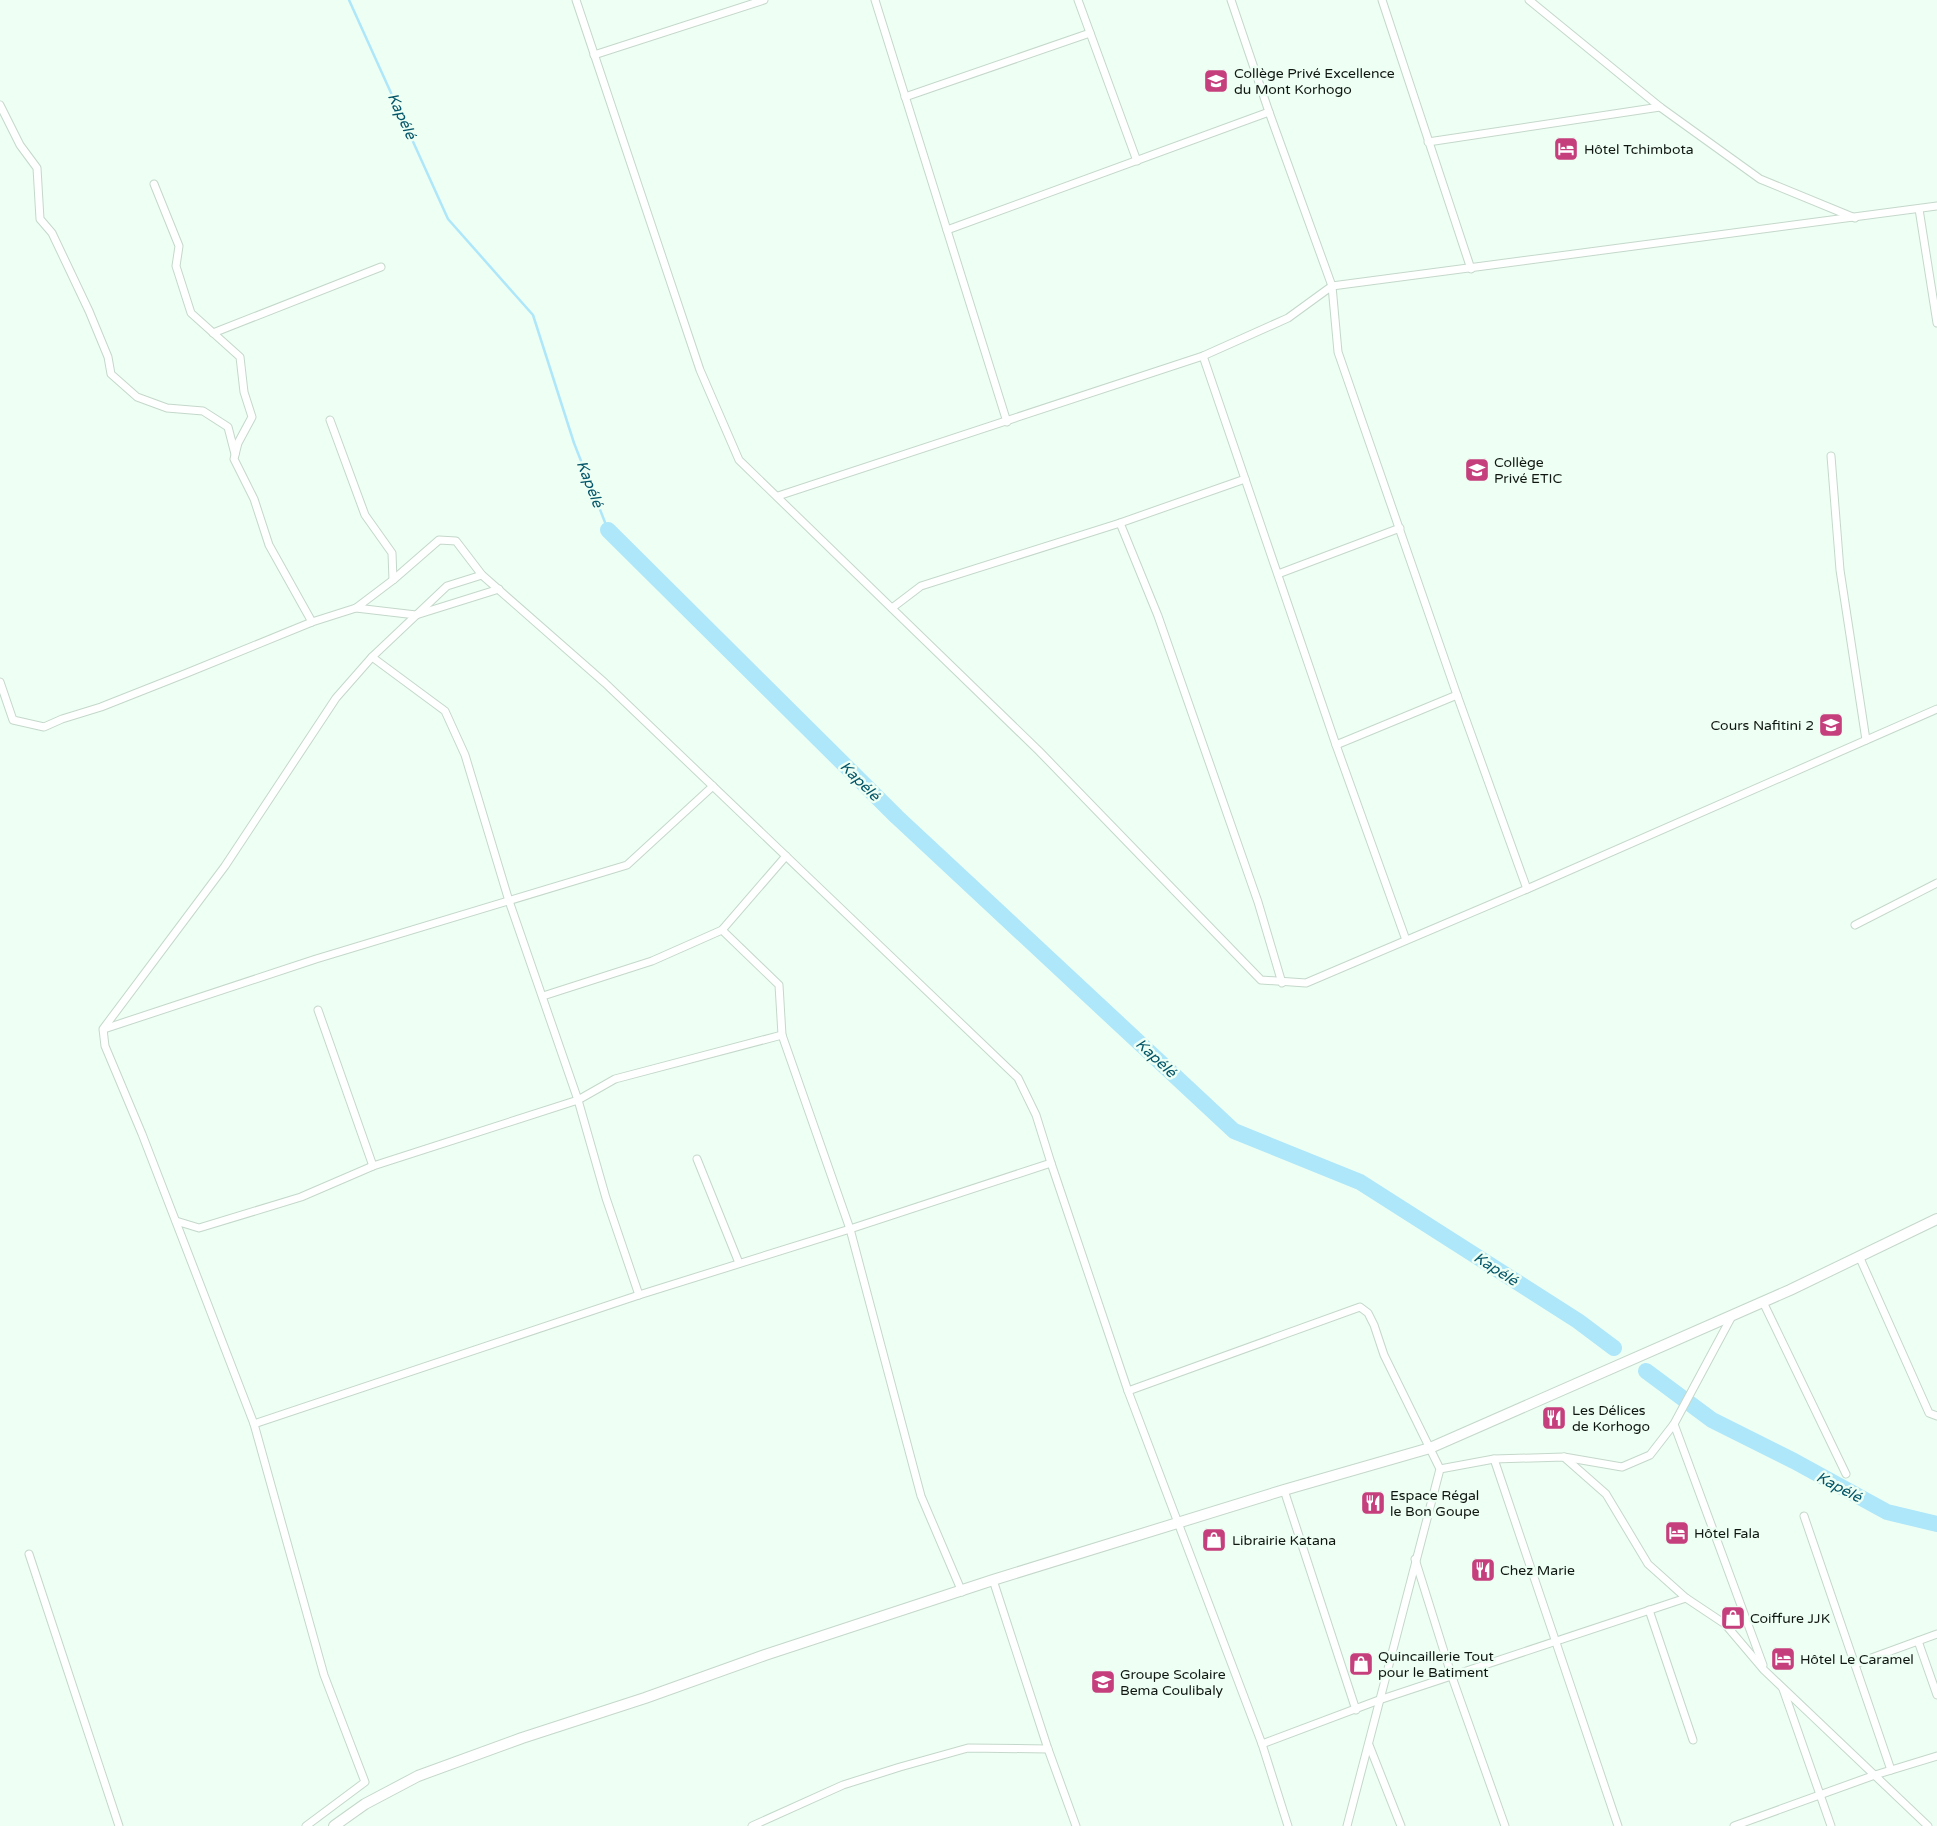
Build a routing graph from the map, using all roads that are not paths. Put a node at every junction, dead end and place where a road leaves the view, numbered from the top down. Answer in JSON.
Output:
{"nodes":[{"id":1,"x":576,"y":0,"type":"edge"},
{"id":2,"x":764,"y":0,"type":"edge"},
{"id":3,"x":875,"y":0,"type":"edge"},
{"id":4,"x":1078,"y":0,"type":"edge"},
{"id":5,"x":1231,"y":0,"type":"edge"},
{"id":6,"x":1382,"y":0,"type":"edge"},
{"id":7,"x":1529,"y":0,"type":"edge"},
{"id":8,"x":1090,"y":33,"type":"junction"},
{"id":9,"x":594,"y":55,"type":"junction"},
{"id":10,"x":905,"y":97,"type":"junction"},
{"id":11,"x":0,"y":104,"type":"edge"},
{"id":12,"x":1660,"y":107,"type":"junction"},
{"id":13,"x":1269,"y":112,"type":"junction"},
{"id":14,"x":1428,"y":142,"type":"junction"},
{"id":15,"x":1137,"y":161,"type":"junction"},
{"id":16,"x":154,"y":184,"type":"dead end"},
{"id":17,"x":1937,"y":206,"type":"edge"},
{"id":18,"x":1919,"y":209,"type":"junction"},
{"id":19,"x":1856,"y":218,"type":"junction"},
{"id":20,"x":947,"y":230,"type":"junction"},
{"id":21,"x":381,"y":267,"type":"dead end"},
{"id":22,"x":1471,"y":269,"type":"junction"},
{"id":23,"x":1332,"y":286,"type":"junction"},
{"id":24,"x":1937,"y":323,"type":"edge"},
{"id":25,"x":213,"y":333,"type":"junction"},
{"id":26,"x":1203,"y":356,"type":"junction"},
{"id":27,"x":330,"y":420,"type":"dead end"},
{"id":28,"x":1007,"y":422,"type":"junction"},
{"id":29,"x":235,"y":455,"type":"junction"},
{"id":30,"x":1831,"y":456,"type":"dead end"},
{"id":31,"x":1245,"y":479,"type":"junction"},
{"id":32,"x":778,"y":496,"type":"junction"},
{"id":33,"x":1120,"y":523,"type":"junction"},
{"id":34,"x":1400,"y":528,"type":"junction"},
{"id":35,"x":1278,"y":574,"type":"junction"},
{"id":36,"x":482,"y":575,"type":"junction"},
{"id":37,"x":393,"y":580,"type":"junction"},
{"id":38,"x":499,"y":589,"type":"junction"},
{"id":39,"x":356,"y":608,"type":"junction"},
{"id":40,"x":892,"y":608,"type":"junction"},
{"id":41,"x":416,"y":615,"type":"junction"},
{"id":42,"x":312,"y":622,"type":"junction"},
{"id":43,"x":372,"y":657,"type":"junction"},
{"id":44,"x":0,"y":682,"type":"edge"},
{"id":45,"x":1457,"y":695,"type":"junction"},
{"id":46,"x":1937,"y":708,"type":"edge"},
{"id":47,"x":1866,"y":740,"type":"junction"},
{"id":48,"x":1336,"y":744,"type":"junction"},
{"id":49,"x":713,"y":786,"type":"junction"},
{"id":50,"x":786,"y":856,"type":"junction"},
{"id":51,"x":1937,"y":883,"type":"edge"},
{"id":52,"x":1527,"y":889,"type":"junction"},
{"id":53,"x":509,"y":902,"type":"junction"},
{"id":54,"x":1855,"y":925,"type":"dead end"},
{"id":55,"x":722,"y":930,"type":"junction"},
{"id":56,"x":1406,"y":940,"type":"junction"},
{"id":57,"x":1282,"y":983,"type":"junction"},
{"id":58,"x":543,"y":996,"type":"junction"},
{"id":59,"x":318,"y":1010,"type":"dead end"},
{"id":60,"x":103,"y":1029,"type":"junction"},
{"id":61,"x":782,"y":1035,"type":"junction"},
{"id":62,"x":578,"y":1100,"type":"junction"},
{"id":63,"x":697,"y":1158,"type":"dead end"},
{"id":64,"x":1051,"y":1163,"type":"junction"},
{"id":65,"x":372,"y":1166,"type":"junction"},
{"id":66,"x":1937,"y":1220,"type":"edge"},
{"id":67,"x":176,"y":1221,"type":"junction"},
{"id":68,"x":850,"y":1229,"type":"junction"},
{"id":69,"x":1859,"y":1256,"type":"junction"},
{"id":70,"x":739,"y":1263,"type":"junction"},
{"id":71,"x":639,"y":1295,"type":"junction"},
{"id":72,"x":1763,"y":1302,"type":"junction"},
{"id":73,"x":1732,"y":1316,"type":"junction"},
{"id":74,"x":1128,"y":1390,"type":"junction"},
{"id":75,"x":1937,"y":1416,"type":"edge"},
{"id":76,"x":254,"y":1424,"type":"junction"},
{"id":77,"x":1674,"y":1424,"type":"junction"},
{"id":78,"x":1430,"y":1448,"type":"junction"},
{"id":79,"x":1564,"y":1457,"type":"junction"},
{"id":80,"x":1494,"y":1459,"type":"junction"},
{"id":81,"x":1440,"y":1469,"type":"junction"},
{"id":82,"x":1846,"y":1474,"type":"dead end"},
{"id":83,"x":1284,"y":1490,"type":"junction"},
{"id":84,"x":1804,"y":1516,"type":"dead end"},
{"id":85,"x":1179,"y":1524,"type":"junction"},
{"id":86,"x":29,"y":1554,"type":"dead end"},
{"id":87,"x":1415,"y":1559,"type":"junction"},
{"id":88,"x":993,"y":1580,"type":"junction"},
{"id":89,"x":962,"y":1592,"type":"junction"},
{"id":90,"x":1686,"y":1598,"type":"junction"},
{"id":91,"x":1649,"y":1610,"type":"junction"},
{"id":92,"x":1937,"y":1634,"type":"edge"},
{"id":93,"x":1918,"y":1641,"type":"junction"},
{"id":94,"x":1556,"y":1642,"type":"junction"},
{"id":95,"x":1855,"y":1664,"type":"junction"},
{"id":96,"x":1764,"y":1670,"type":"junction"},
{"id":97,"x":1452,"y":1677,"type":"junction"},
{"id":98,"x":1782,"y":1687,"type":"junction"},
{"id":99,"x":1937,"y":1695,"type":"edge"},
{"id":100,"x":1379,"y":1700,"type":"junction"},
{"id":101,"x":1356,"y":1710,"type":"junction"},
{"id":102,"x":1694,"y":1740,"type":"dead end"},
{"id":103,"x":1262,"y":1744,"type":"junction"},
{"id":104,"x":1369,"y":1745,"type":"junction"},
{"id":105,"x":1048,"y":1749,"type":"junction"},
{"id":106,"x":1937,"y":1756,"type":"edge"},
{"id":107,"x":1891,"y":1770,"type":"junction"},
{"id":108,"x":1875,"y":1776,"type":"junction"},
{"id":109,"x":1820,"y":1794,"type":"junction"},
{"id":110,"x":119,"y":1826,"type":"edge"},
{"id":111,"x":306,"y":1826,"type":"edge"},
{"id":112,"x":334,"y":1826,"type":"edge"},
{"id":113,"x":752,"y":1826,"type":"edge"},
{"id":114,"x":1076,"y":1826,"type":"edge"},
{"id":115,"x":1288,"y":1826,"type":"edge"},
{"id":116,"x":1347,"y":1826,"type":"edge"},
{"id":117,"x":1401,"y":1826,"type":"edge"},
{"id":118,"x":1505,"y":1826,"type":"edge"},
{"id":119,"x":1618,"y":1826,"type":"edge"},
{"id":120,"x":1734,"y":1826,"type":"edge"},
{"id":121,"x":1831,"y":1826,"type":"edge"},
{"id":122,"x":1928,"y":1826,"type":"edge"}],
"edges":[{"from":1,"to":9,"type":"street"},
{"from":2,"to":9,"type":"street"},
{"from":3,"to":10,"type":"street"},
{"from":4,"to":8,"type":"street"},
{"from":5,"to":13,"type":"street"},
{"from":6,"to":14,"type":"street"},
{"from":7,"to":12,"type":"street"},
{"from":8,"to":10,"type":"street"},
{"from":8,"to":15,"type":"street"},
{"from":9,"to":32,"type":"street"},
{"from":10,"to":20,"type":"street"},
{"from":11,"to":29,"type":"street"},
{"from":12,"to":14,"type":"street"},
{"from":12,"to":19,"type":"street"},
{"from":13,"to":15,"type":"street"},
{"from":13,"to":23,"type":"street"},
{"from":14,"to":22,"type":"street"},
{"from":15,"to":20,"type":"street"},
{"from":16,"to":25,"type":"street"},
{"from":17,"to":18,"type":"street"},
{"from":18,"to":19,"type":"street"},
{"from":18,"to":24,"type":"street"},
{"from":19,"to":22,"type":"street"},
{"from":20,"to":28,"type":"street"},
{"from":21,"to":25,"type":"street"},
{"from":22,"to":23,"type":"street"},
{"from":23,"to":26,"type":"street"},
{"from":23,"to":34,"type":"street"},
{"from":25,"to":29,"type":"street"},
{"from":26,"to":28,"type":"street"},
{"from":26,"to":31,"type":"street"},
{"from":27,"to":37,"type":"street"},
{"from":28,"to":32,"type":"street"},
{"from":29,"to":42,"type":"street"},
{"from":30,"to":47,"type":"street"},
{"from":31,"to":33,"type":"street"},
{"from":31,"to":35,"type":"street"},
{"from":32,"to":40,"type":"street"},
{"from":33,"to":40,"type":"street"},
{"from":33,"to":57,"type":"street"},
{"from":34,"to":35,"type":"street"},
{"from":34,"to":45,"type":"street"},
{"from":35,"to":48,"type":"street"},
{"from":36,"to":37,"type":"street"},
{"from":36,"to":38,"type":"street"},
{"from":36,"to":41,"type":"street"},
{"from":37,"to":39,"type":"street"},
{"from":38,"to":41,"type":"street"},
{"from":38,"to":49,"type":"street"},
{"from":39,"to":41,"type":"street"},
{"from":39,"to":42,"type":"street"},
{"from":40,"to":57,"type":"street"},
{"from":41,"to":43,"type":"street"},
{"from":42,"to":44,"type":"street"},
{"from":43,"to":53,"type":"street"},
{"from":43,"to":60,"type":"street"},
{"from":45,"to":48,"type":"street"},
{"from":45,"to":52,"type":"street"},
{"from":46,"to":47,"type":"street"},
{"from":47,"to":52,"type":"street"},
{"from":48,"to":56,"type":"street"},
{"from":49,"to":50,"type":"street"},
{"from":49,"to":53,"type":"street"},
{"from":50,"to":55,"type":"street"},
{"from":50,"to":64,"type":"street"},
{"from":51,"to":54,"type":"street"},
{"from":52,"to":56,"type":"street"},
{"from":53,"to":58,"type":"street"},
{"from":53,"to":60,"type":"street"},
{"from":55,"to":58,"type":"street"},
{"from":55,"to":61,"type":"street"},
{"from":56,"to":57,"type":"street"},
{"from":58,"to":62,"type":"street"},
{"from":59,"to":65,"type":"street"},
{"from":60,"to":67,"type":"street"},
{"from":61,"to":62,"type":"street"},
{"from":61,"to":68,"type":"street"},
{"from":62,"to":65,"type":"street"},
{"from":62,"to":71,"type":"street"},
{"from":63,"to":70,"type":"street"},
{"from":64,"to":68,"type":"street"},
{"from":64,"to":74,"type":"street"},
{"from":65,"to":67,"type":"street"},
{"from":66,"to":69,"type":"street"},
{"from":67,"to":76,"type":"street"},
{"from":68,"to":70,"type":"street"},
{"from":68,"to":89,"type":"street"},
{"from":69,"to":72,"type":"street"},
{"from":69,"to":75,"type":"street"},
{"from":70,"to":71,"type":"street"},
{"from":71,"to":76,"type":"street"},
{"from":72,"to":73,"type":"street"},
{"from":72,"to":82,"type":"street"},
{"from":73,"to":77,"type":"street"},
{"from":73,"to":78,"type":"street"},
{"from":74,"to":78,"type":"street"},
{"from":74,"to":85,"type":"street"},
{"from":76,"to":111,"type":"street"},
{"from":77,"to":79,"type":"street"},
{"from":77,"to":96,"type":"street"},
{"from":78,"to":81,"type":"street"},
{"from":78,"to":83,"type":"street"},
{"from":79,"to":80,"type":"street"},
{"from":79,"to":90,"type":"street"},
{"from":80,"to":81,"type":"street"},
{"from":80,"to":94,"type":"street"},
{"from":81,"to":87,"type":"street"},
{"from":83,"to":85,"type":"street"},
{"from":83,"to":101,"type":"street"},
{"from":84,"to":95,"type":"street"},
{"from":85,"to":88,"type":"street"},
{"from":85,"to":103,"type":"street"},
{"from":86,"to":110,"type":"street"},
{"from":87,"to":97,"type":"street"},
{"from":87,"to":100,"type":"street"},
{"from":88,"to":89,"type":"street"},
{"from":88,"to":105,"type":"street"},
{"from":89,"to":112,"type":"street"},
{"from":90,"to":91,"type":"street"},
{"from":90,"to":96,"type":"street"},
{"from":91,"to":94,"type":"street"},
{"from":91,"to":102,"type":"street"},
{"from":92,"to":93,"type":"street"},
{"from":93,"to":95,"type":"street"},
{"from":93,"to":99,"type":"street"},
{"from":94,"to":97,"type":"street"},
{"from":94,"to":119,"type":"street"},
{"from":95,"to":107,"type":"street"},
{"from":96,"to":98,"type":"street"},
{"from":97,"to":100,"type":"street"},
{"from":97,"to":118,"type":"street"},
{"from":98,"to":108,"type":"street"},
{"from":98,"to":109,"type":"street"},
{"from":100,"to":101,"type":"street"},
{"from":100,"to":104,"type":"street"},
{"from":101,"to":103,"type":"street"},
{"from":103,"to":115,"type":"street"},
{"from":104,"to":116,"type":"street"},
{"from":104,"to":117,"type":"street"},
{"from":105,"to":113,"type":"street"},
{"from":105,"to":114,"type":"street"},
{"from":106,"to":107,"type":"street"},
{"from":107,"to":108,"type":"street"},
{"from":108,"to":109,"type":"street"},
{"from":108,"to":122,"type":"street"},
{"from":109,"to":120,"type":"street"},
{"from":109,"to":121,"type":"street"}]}
